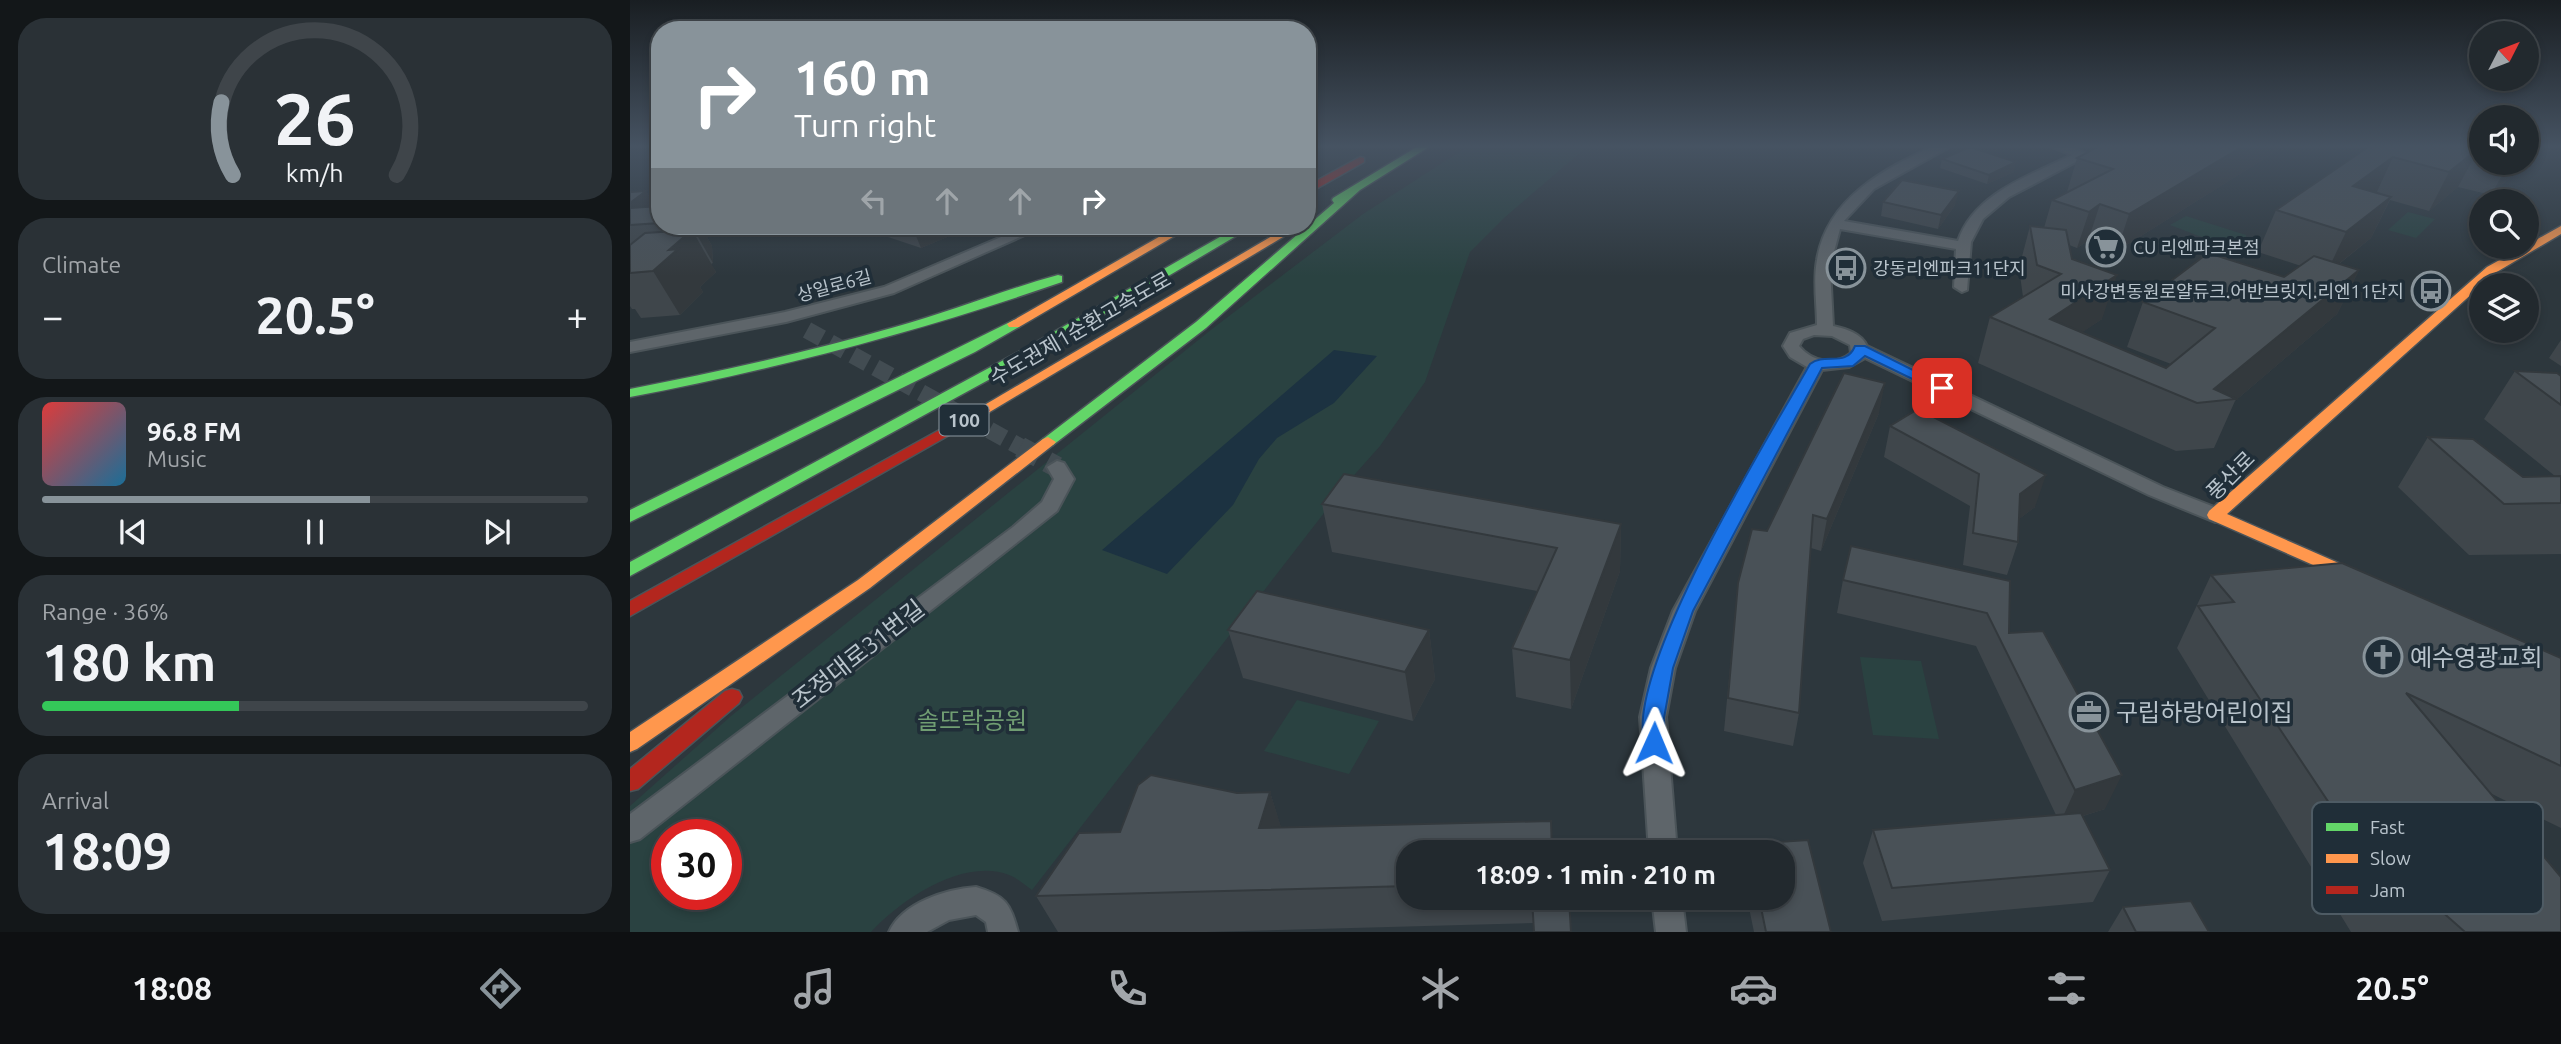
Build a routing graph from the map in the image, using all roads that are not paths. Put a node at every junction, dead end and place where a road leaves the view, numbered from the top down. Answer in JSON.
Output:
{"nodes":[{"id":1,"x":1867,"y":188,"type":"edge"},
{"id":2,"x":2020,"y":188,"type":"edge"},
{"id":3,"x":1356,"y":189,"type":"joint"},
{"id":4,"x":1316,"y":213,"type":"edge"},
{"id":5,"x":1316,"y":224,"type":"edge"},
{"id":6,"x":1836,"y":224,"type":"junction"},
{"id":7,"x":2561,"y":229,"type":"edge"},
{"id":8,"x":1017,"y":235,"type":"edge"},
{"id":9,"x":1165,"y":235,"type":"edge"},
{"id":10,"x":1171,"y":235,"type":"edge"},
{"id":11,"x":1231,"y":235,"type":"edge"},
{"id":12,"x":1279,"y":235,"type":"edge"},
{"id":13,"x":1304,"y":235,"type":"edge"},
{"id":14,"x":1965,"y":246,"type":"junction"},
{"id":15,"x":1962,"y":287,"type":"dead end"},
{"id":16,"x":786,"y":317,"type":"junction"},
{"id":17,"x":807,"y":330,"type":"tunnel mouth"},
{"id":18,"x":1825,"y":330,"type":"junction"},
{"id":19,"x":630,"y":347,"type":"edge"},
{"id":20,"x":1860,"y":349,"type":"junction"},
{"id":21,"x":1817,"y":364,"type":"junction"},
{"id":22,"x":630,"y":393,"type":"edge"},
{"id":23,"x":1057,"y":467,"type":"dead end"},
{"id":24,"x":2215,"y":515,"type":"junction"},
{"id":25,"x":630,"y":517,"type":"edge"},
{"id":26,"x":630,"y":570,"type":"edge"},
{"id":27,"x":864,"y":583,"type":"junction"},
{"id":28,"x":2370,"y":583,"type":"edge"},
{"id":29,"x":630,"y":609,"type":"edge"},
{"id":30,"x":630,"y":743,"type":"edge"},
{"id":31,"x":630,"y":782,"type":"edge"},
{"id":32,"x":630,"y":830,"type":"edge"},
{"id":33,"x":1662,"y":840,"type":"edge"},
{"id":34,"x":1668,"y":910,"type":"edge"},
{"id":35,"x":904,"y":932,"type":"edge"},
{"id":36,"x":1003,"y":932,"type":"edge"},
{"id":37,"x":1671,"y":932,"type":"edge"}],
"edges":[{"from":1,"to":6,"type":"street"},
{"from":2,"to":14,"type":"street"},
{"from":3,"to":4,"type":"main road"},
{"from":3,"to":5,"type":"main road"},
{"from":6,"to":14,"type":"street"},
{"from":6,"to":18,"type":"street"},
{"from":7,"to":24,"type":"main road","name":"풍산로"},
{"from":8,"to":16,"type":"street","name":"상일로6길"},
{"from":9,"to":22,"type":"main road"},
{"from":10,"to":25,"type":"main road"},
{"from":11,"to":26,"type":"main road","name":"수도권제1순환고속도로","number":"100"},
{"from":12,"to":29,"type":"main road","name":"수도권제1순환고속도로","number":"100"},
{"from":13,"to":27,"type":"main road"},
{"from":14,"to":15,"type":"street"},
{"from":16,"to":17,"type":"street"},
{"from":16,"to":19,"type":"street","name":"상일로6길"},
{"from":18,"to":20,"type":"street"},
{"from":18,"to":21,"type":"street"},
{"from":20,"to":21,"type":"street"},
{"from":20,"to":24,"type":"street"},
{"from":21,"to":33,"type":"street"},
{"from":23,"to":32,"type":"street","name":"조정대로31번길"},
{"from":24,"to":28,"type":"main road","name":"풍산로"},
{"from":27,"to":30,"type":"main road"},
{"from":27,"to":31,"type":"main road"},
{"from":34,"to":37,"type":"street"},
{"from":35,"to":36,"type":"street"}]}
